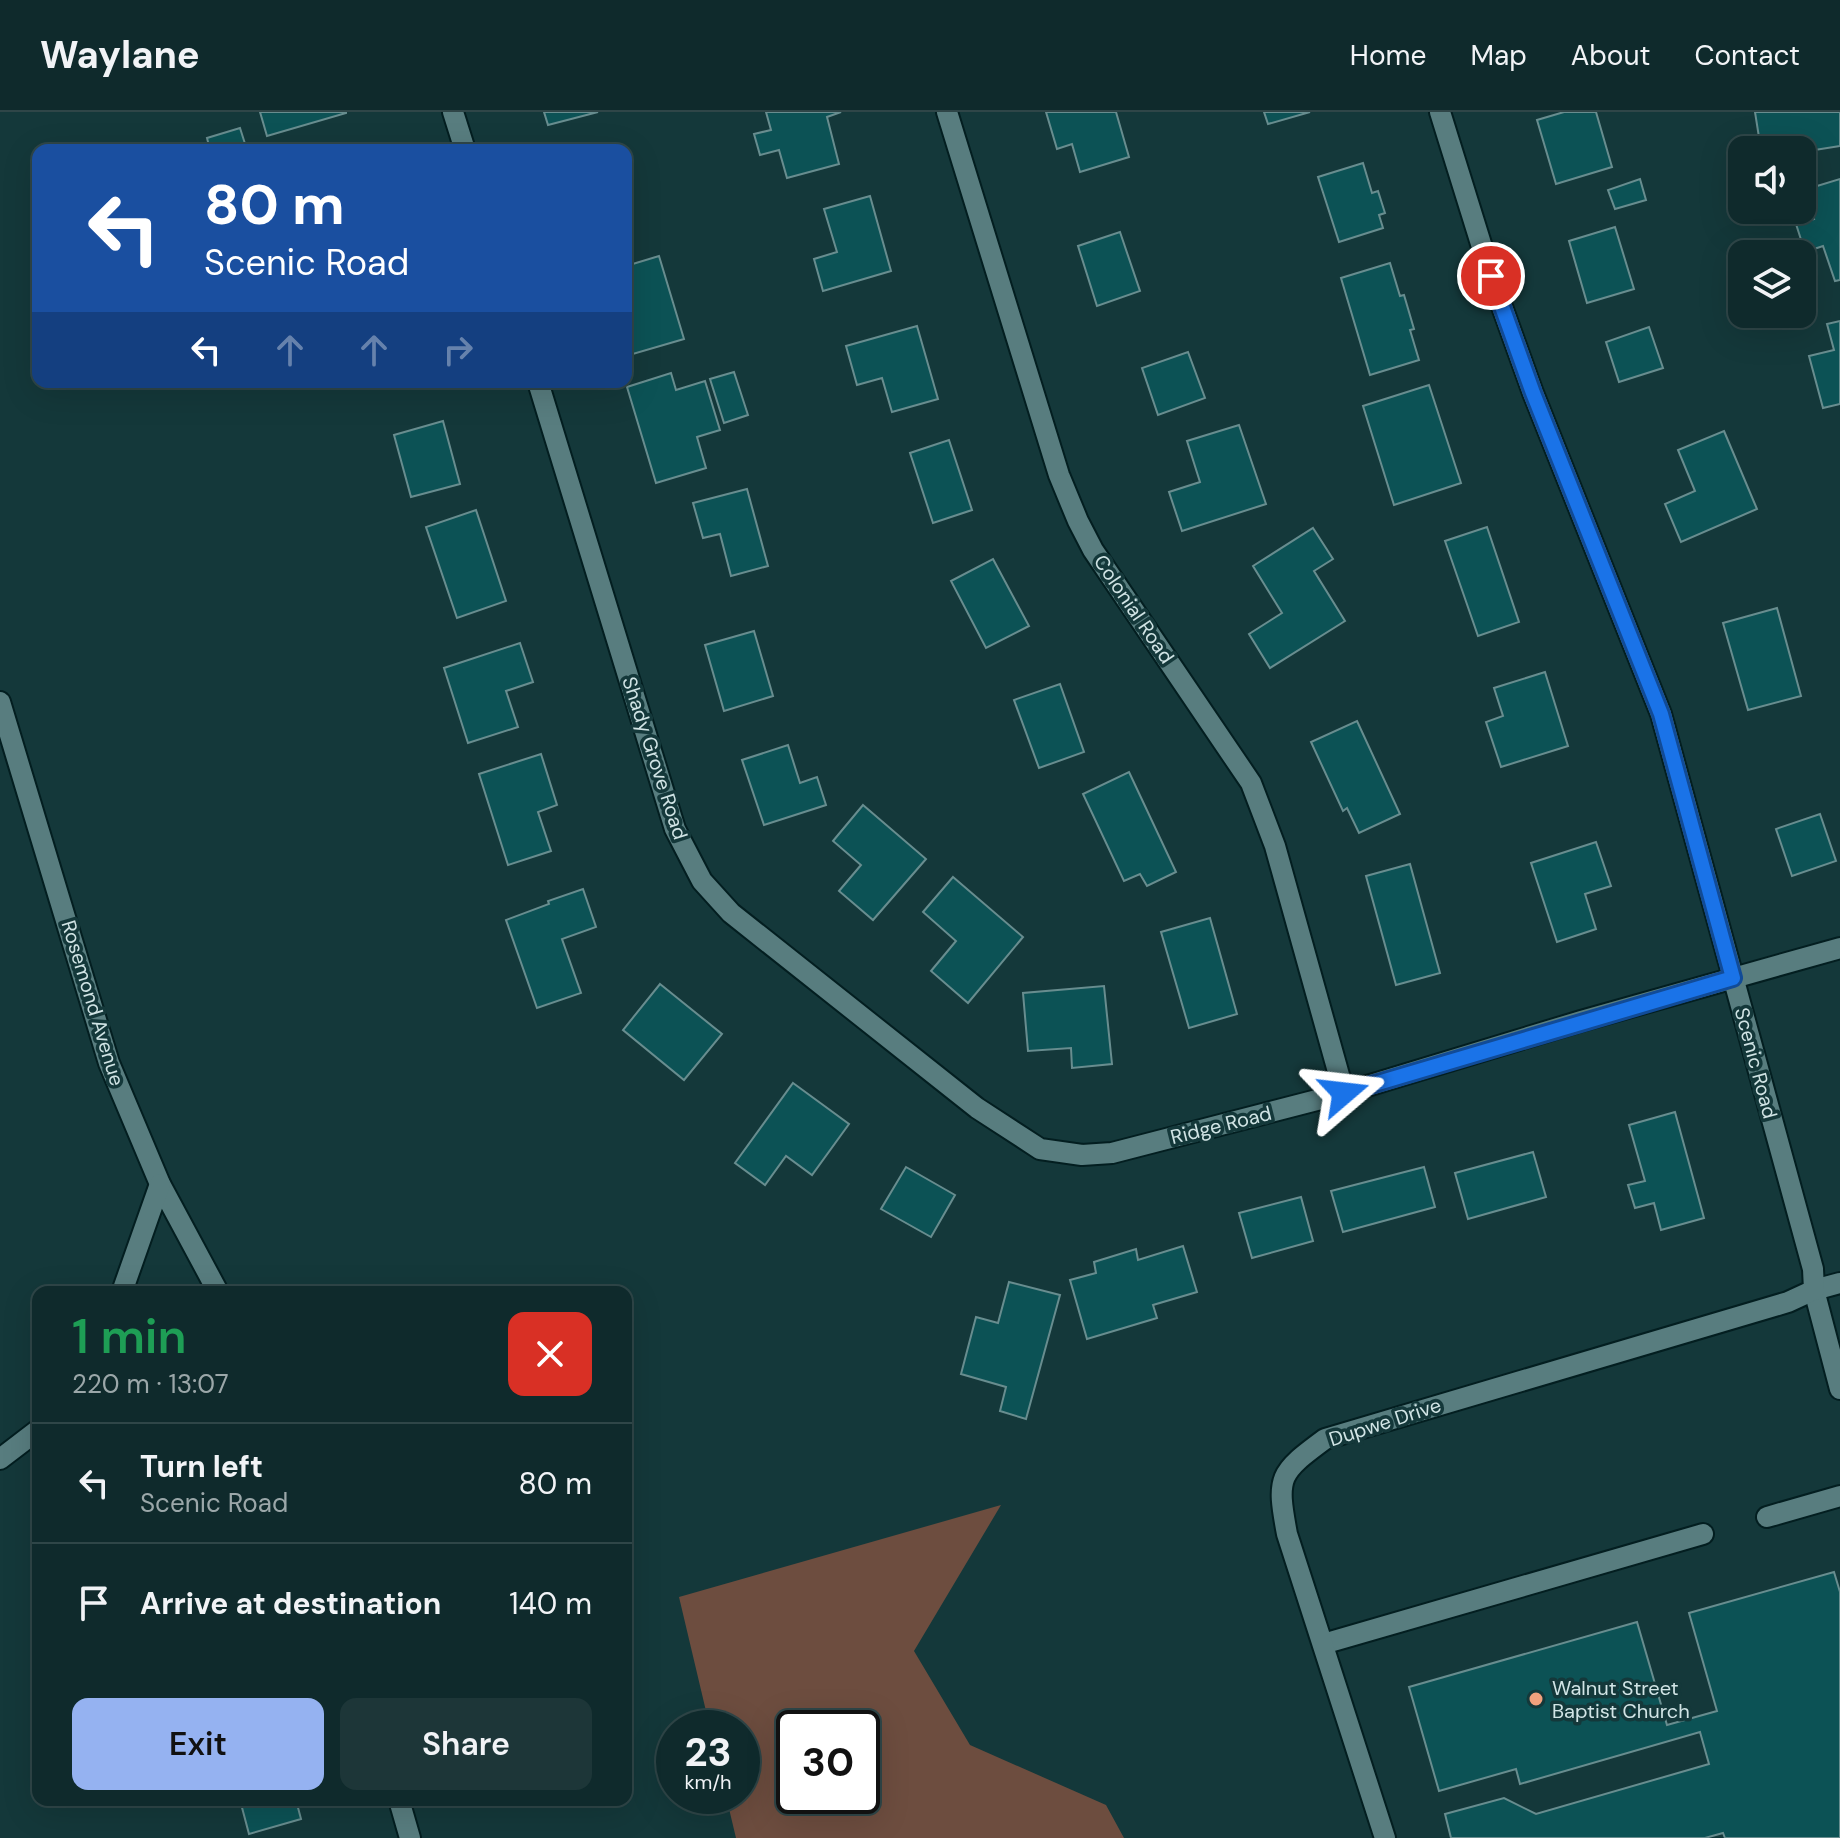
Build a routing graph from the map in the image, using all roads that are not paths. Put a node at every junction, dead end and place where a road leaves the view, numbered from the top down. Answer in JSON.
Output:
{"nodes":[{"id":1,"x":453,"y":112,"type":"edge"},
{"id":2,"x":947,"y":112,"type":"edge"},
{"id":3,"x":1440,"y":112,"type":"edge"},
{"id":4,"x":463,"y":144,"type":"edge"},
{"id":5,"x":540,"y":388,"type":"edge"},
{"id":6,"x":0,"y":702,"type":"edge"},
{"id":7,"x":1840,"y":948,"type":"edge"},
{"id":8,"x":1733,"y":978,"type":"junction"},
{"id":9,"x":1344,"y":1093,"type":"junction"},
{"id":10,"x":977,"y":1108,"type":"joint"},
{"id":11,"x":160,"y":1184,"type":"junction"},
{"id":12,"x":1840,"y":1283,"type":"edge"},
{"id":13,"x":124,"y":1286,"type":"edge"},
{"id":14,"x":215,"y":1286,"type":"edge"},
{"id":15,"x":1814,"y":1290,"type":"junction"},
{"id":16,"x":1840,"y":1389,"type":"edge"},
{"id":17,"x":32,"y":1435,"type":"edge"},
{"id":18,"x":0,"y":1459,"type":"edge"},
{"id":19,"x":1840,"y":1496,"type":"edge"},
{"id":20,"x":1767,"y":1517,"type":"dead end"},
{"id":21,"x":1703,"y":1534,"type":"dead end"},
{"id":22,"x":1323,"y":1644,"type":"junction"},
{"id":23,"x":401,"y":1806,"type":"edge"},
{"id":24,"x":410,"y":1838,"type":"edge"},
{"id":25,"x":1385,"y":1838,"type":"edge"}],
"edges":[{"from":1,"to":4,"type":"street"},
{"from":2,"to":9,"type":"street","name":"Colonial Road"},
{"from":3,"to":8,"type":"street","name":"Scenic Road"},
{"from":5,"to":10,"type":"street","name":"Shady Grove Road"},
{"from":6,"to":11,"type":"street","name":"Rosemond Avenue"},
{"from":7,"to":8,"type":"street","name":"Ridge Road"},
{"from":8,"to":9,"type":"street","name":"Ridge Road"},
{"from":8,"to":15,"type":"street","name":"Scenic Road"},
{"from":9,"to":10,"type":"street","name":"Ridge Road"},
{"from":11,"to":13,"type":"street"},
{"from":11,"to":14,"type":"street","name":"Rosemond Avenue"},
{"from":12,"to":15,"type":"street","name":"Dupwe Drive"},
{"from":15,"to":16,"type":"street","name":"Scenic Road"},
{"from":15,"to":22,"type":"street","name":"Dupwe Drive"},
{"from":17,"to":18,"type":"street"},
{"from":19,"to":20,"type":"street"},
{"from":21,"to":22,"type":"street"},
{"from":22,"to":25,"type":"street","name":"Dupwe Drive"},
{"from":23,"to":24,"type":"street"}]}
